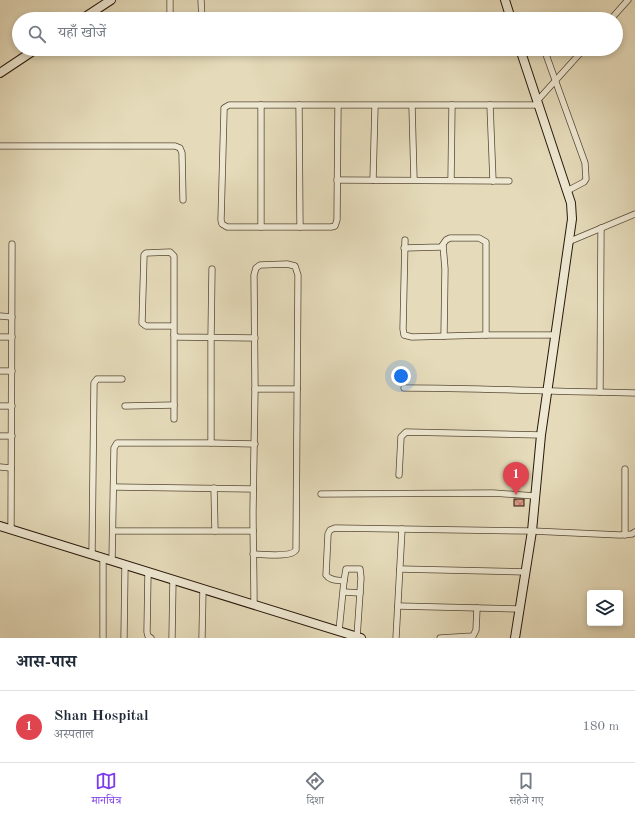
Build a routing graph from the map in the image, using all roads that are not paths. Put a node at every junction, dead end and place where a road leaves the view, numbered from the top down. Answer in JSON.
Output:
{"nodes":[{"id":1,"x":111,"y":0,"type":"edge"},
{"id":2,"x":170,"y":0,"type":"edge"},
{"id":3,"x":201,"y":0,"type":"edge"},
{"id":4,"x":506,"y":0,"type":"edge"},
{"id":5,"x":628,"y":0,"type":"edge"},
{"id":6,"x":93,"y":12,"type":"edge"},
{"id":7,"x":170,"y":12,"type":"edge"},
{"id":8,"x":202,"y":12,"type":"edge"},
{"id":9,"x":509,"y":12,"type":"edge"},
{"id":10,"x":617,"y":12,"type":"edge"},
{"id":11,"x":26,"y":56,"type":"edge"},
{"id":12,"x":522,"y":56,"type":"edge"},
{"id":13,"x":546,"y":56,"type":"edge"},
{"id":14,"x":577,"y":56,"type":"edge"},
{"id":15,"x":0,"y":73,"type":"edge"},
{"id":16,"x":555,"y":80,"type":"junction"},
{"id":17,"x":538,"y":103,"type":"junction"},
{"id":18,"x":261,"y":105,"type":"junction"},
{"id":19,"x":299,"y":105,"type":"junction"},
{"id":20,"x":452,"y":105,"type":"junction"},
{"id":21,"x":490,"y":105,"type":"junction"},
{"id":22,"x":338,"y":106,"type":"junction"},
{"id":23,"x":375,"y":106,"type":"junction"},
{"id":24,"x":412,"y":106,"type":"junction"},
{"id":25,"x":0,"y":146,"type":"edge"},
{"id":26,"x":337,"y":180,"type":"junction"},
{"id":27,"x":373,"y":180,"type":"junction"},
{"id":28,"x":414,"y":180,"type":"junction"},
{"id":29,"x":451,"y":180,"type":"junction"},
{"id":30,"x":492,"y":181,"type":"junction"},
{"id":31,"x":508,"y":181,"type":"dead end"},
{"id":32,"x":567,"y":191,"type":"junction"},
{"id":33,"x":183,"y":200,"type":"dead end"},
{"id":34,"x":635,"y":214,"type":"edge"},
{"id":35,"x":261,"y":227,"type":"junction"},
{"id":36,"x":300,"y":227,"type":"junction"},
{"id":37,"x":601,"y":228,"type":"junction"},
{"id":38,"x":404,"y":240,"type":"dead end"},
{"id":39,"x":568,"y":242,"type":"junction"},
{"id":40,"x":12,"y":244,"type":"dead end"},
{"id":41,"x":443,"y":246,"type":"junction"},
{"id":42,"x":404,"y":248,"type":"junction"},
{"id":43,"x":212,"y":270,"type":"dead end"},
{"id":44,"x":0,"y":316,"type":"edge"},
{"id":45,"x":12,"y":316,"type":"junction"},
{"id":46,"x":173,"y":326,"type":"junction"},
{"id":47,"x":174,"y":335,"type":"junction"},
{"id":48,"x":486,"y":335,"type":"junction"},
{"id":49,"x":556,"y":335,"type":"junction"},
{"id":50,"x":444,"y":336,"type":"junction"},
{"id":51,"x":0,"y":337,"type":"edge"},
{"id":52,"x":12,"y":337,"type":"junction"},
{"id":53,"x":211,"y":338,"type":"junction"},
{"id":54,"x":255,"y":338,"type":"junction"},
{"id":55,"x":0,"y":371,"type":"edge"},
{"id":56,"x":12,"y":371,"type":"junction"},
{"id":57,"x":122,"y":379,"type":"dead end"},
{"id":58,"x":404,"y":388,"type":"dead end"},
{"id":59,"x":255,"y":389,"type":"junction"},
{"id":60,"x":297,"y":389,"type":"junction"},
{"id":61,"x":547,"y":391,"type":"junction"},
{"id":62,"x":600,"y":392,"type":"junction"},
{"id":63,"x":635,"y":393,"type":"edge"},
{"id":64,"x":0,"y":406,"type":"edge"},
{"id":65,"x":12,"y":406,"type":"junction"},
{"id":66,"x":125,"y":406,"type":"dead end"},
{"id":67,"x":174,"y":406,"type":"junction"},
{"id":68,"x":174,"y":419,"type":"dead end"},
{"id":69,"x":541,"y":435,"type":"junction"},
{"id":70,"x":0,"y":436,"type":"edge"},
{"id":71,"x":12,"y":436,"type":"junction"},
{"id":72,"x":211,"y":443,"type":"junction"},
{"id":73,"x":255,"y":444,"type":"junction"},
{"id":74,"x":0,"y":467,"type":"edge"},
{"id":75,"x":11,"y":468,"type":"junction"},
{"id":76,"x":625,"y":469,"type":"dead end"},
{"id":77,"x":399,"y":474,"type":"dead end"},
{"id":78,"x":114,"y":487,"type":"junction"},
{"id":79,"x":214,"y":488,"type":"junction"},
{"id":80,"x":253,"y":489,"type":"junction"},
{"id":81,"x":321,"y":494,"type":"dead end"},
{"id":82,"x":535,"y":496,"type":"junction"},
{"id":83,"x":0,"y":526,"type":"edge"},
{"id":84,"x":11,"y":529,"type":"junction"},
{"id":85,"x":402,"y":529,"type":"junction"},
{"id":86,"x":113,"y":530,"type":"junction"},
{"id":87,"x":215,"y":530,"type":"junction"},
{"id":88,"x":253,"y":530,"type":"junction"},
{"id":89,"x":532,"y":532,"type":"junction"},
{"id":90,"x":635,"y":532,"type":"edge"},
{"id":91,"x":625,"y":535,"type":"junction"},
{"id":92,"x":92,"y":554,"type":"junction"},
{"id":93,"x":253,"y":554,"type":"junction"},
{"id":94,"x":103,"y":558,"type":"junction"},
{"id":95,"x":112,"y":561,"type":"junction"},
{"id":96,"x":126,"y":565,"type":"junction"},
{"id":97,"x":400,"y":569,"type":"junction"},
{"id":98,"x":148,"y":572,"type":"junction"},
{"id":99,"x":526,"y":572,"type":"junction"},
{"id":100,"x":173,"y":579,"type":"junction"},
{"id":101,"x":344,"y":581,"type":"junction"},
{"id":102,"x":203,"y":589,"type":"junction"},
{"id":103,"x":344,"y":592,"type":"junction"},
{"id":104,"x":360,"y":593,"type":"junction"},
{"id":105,"x":254,"y":605,"type":"junction"},
{"id":106,"x":398,"y":606,"type":"junction"},
{"id":107,"x":477,"y":608,"type":"junction"},
{"id":108,"x":520,"y":609,"type":"junction"},
{"id":109,"x":339,"y":631,"type":"junction"},
{"id":110,"x":359,"y":637,"type":"edge"},
{"id":111,"x":103,"y":638,"type":"edge"},
{"id":112,"x":124,"y":638,"type":"edge"},
{"id":113,"x":151,"y":638,"type":"edge"},
{"id":114,"x":172,"y":638,"type":"edge"},
{"id":115,"x":202,"y":638,"type":"edge"},
{"id":116,"x":396,"y":638,"type":"edge"},
{"id":117,"x":440,"y":638,"type":"edge"},
{"id":118,"x":515,"y":638,"type":"edge"}],
"edges":[{"from":1,"to":6,"type":"street"},
{"from":2,"to":7,"type":"street"},
{"from":3,"to":8,"type":"street"},
{"from":4,"to":9,"type":"street"},
{"from":5,"to":10,"type":"street"},
{"from":11,"to":15,"type":"street"},
{"from":12,"to":17,"type":"street"},
{"from":13,"to":16,"type":"street"},
{"from":14,"to":16,"type":"street"},
{"from":16,"to":17,"type":"street"},
{"from":16,"to":32,"type":"street"},
{"from":17,"to":21,"type":"street"},
{"from":17,"to":32,"type":"street"},
{"from":18,"to":19,"type":"street"},
{"from":18,"to":35,"type":"street"},
{"from":18,"to":35,"type":"street"},
{"from":19,"to":22,"type":"street"},
{"from":19,"to":36,"type":"street"},
{"from":20,"to":21,"type":"street"},
{"from":20,"to":24,"type":"street"},
{"from":20,"to":29,"type":"street"},
{"from":21,"to":30,"type":"street"},
{"from":22,"to":23,"type":"street"},
{"from":22,"to":26,"type":"street"},
{"from":23,"to":24,"type":"street"},
{"from":23,"to":27,"type":"street"},
{"from":24,"to":28,"type":"street"},
{"from":25,"to":33,"type":"street"},
{"from":26,"to":27,"type":"street"},
{"from":26,"to":36,"type":"street"},
{"from":27,"to":28,"type":"street"},
{"from":28,"to":29,"type":"street"},
{"from":29,"to":30,"type":"street"},
{"from":30,"to":31,"type":"street"},
{"from":32,"to":39,"type":"street"},
{"from":34,"to":37,"type":"street"},
{"from":35,"to":36,"type":"street"},
{"from":37,"to":39,"type":"street"},
{"from":37,"to":62,"type":"street"},
{"from":38,"to":42,"type":"street"},
{"from":39,"to":49,"type":"street"},
{"from":40,"to":45,"type":"street"},
{"from":41,"to":42,"type":"street"},
{"from":41,"to":48,"type":"street"},
{"from":41,"to":50,"type":"street"},
{"from":42,"to":50,"type":"street"},
{"from":43,"to":53,"type":"street"},
{"from":44,"to":45,"type":"street"},
{"from":45,"to":52,"type":"street"},
{"from":46,"to":46,"type":"street"},
{"from":46,"to":47,"type":"street"},
{"from":47,"to":53,"type":"street"},
{"from":47,"to":67,"type":"street"},
{"from":48,"to":49,"type":"street"},
{"from":48,"to":50,"type":"street"},
{"from":49,"to":61,"type":"street"},
{"from":51,"to":52,"type":"street"},
{"from":52,"to":56,"type":"street"},
{"from":53,"to":54,"type":"street"},
{"from":53,"to":72,"type":"street"},
{"from":54,"to":59,"type":"street"},
{"from":54,"to":60,"type":"street"},
{"from":55,"to":56,"type":"street"},
{"from":56,"to":65,"type":"street"},
{"from":57,"to":92,"type":"street"},
{"from":58,"to":61,"type":"street"},
{"from":59,"to":60,"type":"street"},
{"from":59,"to":73,"type":"street"},
{"from":60,"to":93,"type":"street"},
{"from":61,"to":62,"type":"street"},
{"from":61,"to":69,"type":"street"},
{"from":62,"to":63,"type":"street"},
{"from":64,"to":65,"type":"street"},
{"from":65,"to":71,"type":"street"},
{"from":66,"to":67,"type":"street"},
{"from":67,"to":68,"type":"street"},
{"from":69,"to":77,"type":"street"},
{"from":69,"to":82,"type":"street"},
{"from":70,"to":71,"type":"street"},
{"from":71,"to":75,"type":"street"},
{"from":72,"to":73,"type":"street"},
{"from":72,"to":78,"type":"street"},
{"from":73,"to":80,"type":"street"},
{"from":74,"to":75,"type":"street"},
{"from":75,"to":84,"type":"street"},
{"from":76,"to":91,"type":"street"},
{"from":78,"to":79,"type":"street"},
{"from":78,"to":86,"type":"street"},
{"from":79,"to":80,"type":"street"},
{"from":79,"to":87,"type":"street"},
{"from":80,"to":88,"type":"street"},
{"from":81,"to":82,"type":"street"},
{"from":82,"to":89,"type":"street"},
{"from":83,"to":84,"type":"street"},
{"from":84,"to":92,"type":"street"},
{"from":85,"to":89,"type":"street"},
{"from":85,"to":97,"type":"street"},
{"from":85,"to":101,"type":"street"},
{"from":86,"to":87,"type":"street"},
{"from":86,"to":95,"type":"street"},
{"from":87,"to":88,"type":"street"},
{"from":88,"to":93,"type":"street"},
{"from":89,"to":91,"type":"street"},
{"from":89,"to":99,"type":"street"},
{"from":90,"to":91,"type":"street"},
{"from":92,"to":94,"type":"street"},
{"from":93,"to":105,"type":"street"},
{"from":94,"to":95,"type":"street"},
{"from":94,"to":111,"type":"street"},
{"from":95,"to":96,"type":"street"},
{"from":96,"to":98,"type":"street"},
{"from":96,"to":112,"type":"street"},
{"from":97,"to":99,"type":"street"},
{"from":97,"to":106,"type":"street"},
{"from":98,"to":100,"type":"street"},
{"from":98,"to":113,"type":"street"},
{"from":99,"to":108,"type":"street"},
{"from":100,"to":102,"type":"street"},
{"from":100,"to":114,"type":"street"},
{"from":101,"to":103,"type":"street"},
{"from":101,"to":104,"type":"street"},
{"from":102,"to":105,"type":"street"},
{"from":102,"to":115,"type":"street"},
{"from":103,"to":104,"type":"street"},
{"from":103,"to":109,"type":"street"},
{"from":104,"to":110,"type":"street"},
{"from":105,"to":109,"type":"street"},
{"from":106,"to":107,"type":"street"},
{"from":106,"to":116,"type":"street"},
{"from":107,"to":108,"type":"street"},
{"from":107,"to":117,"type":"street"},
{"from":108,"to":118,"type":"street"},
{"from":109,"to":110,"type":"street"}]}
